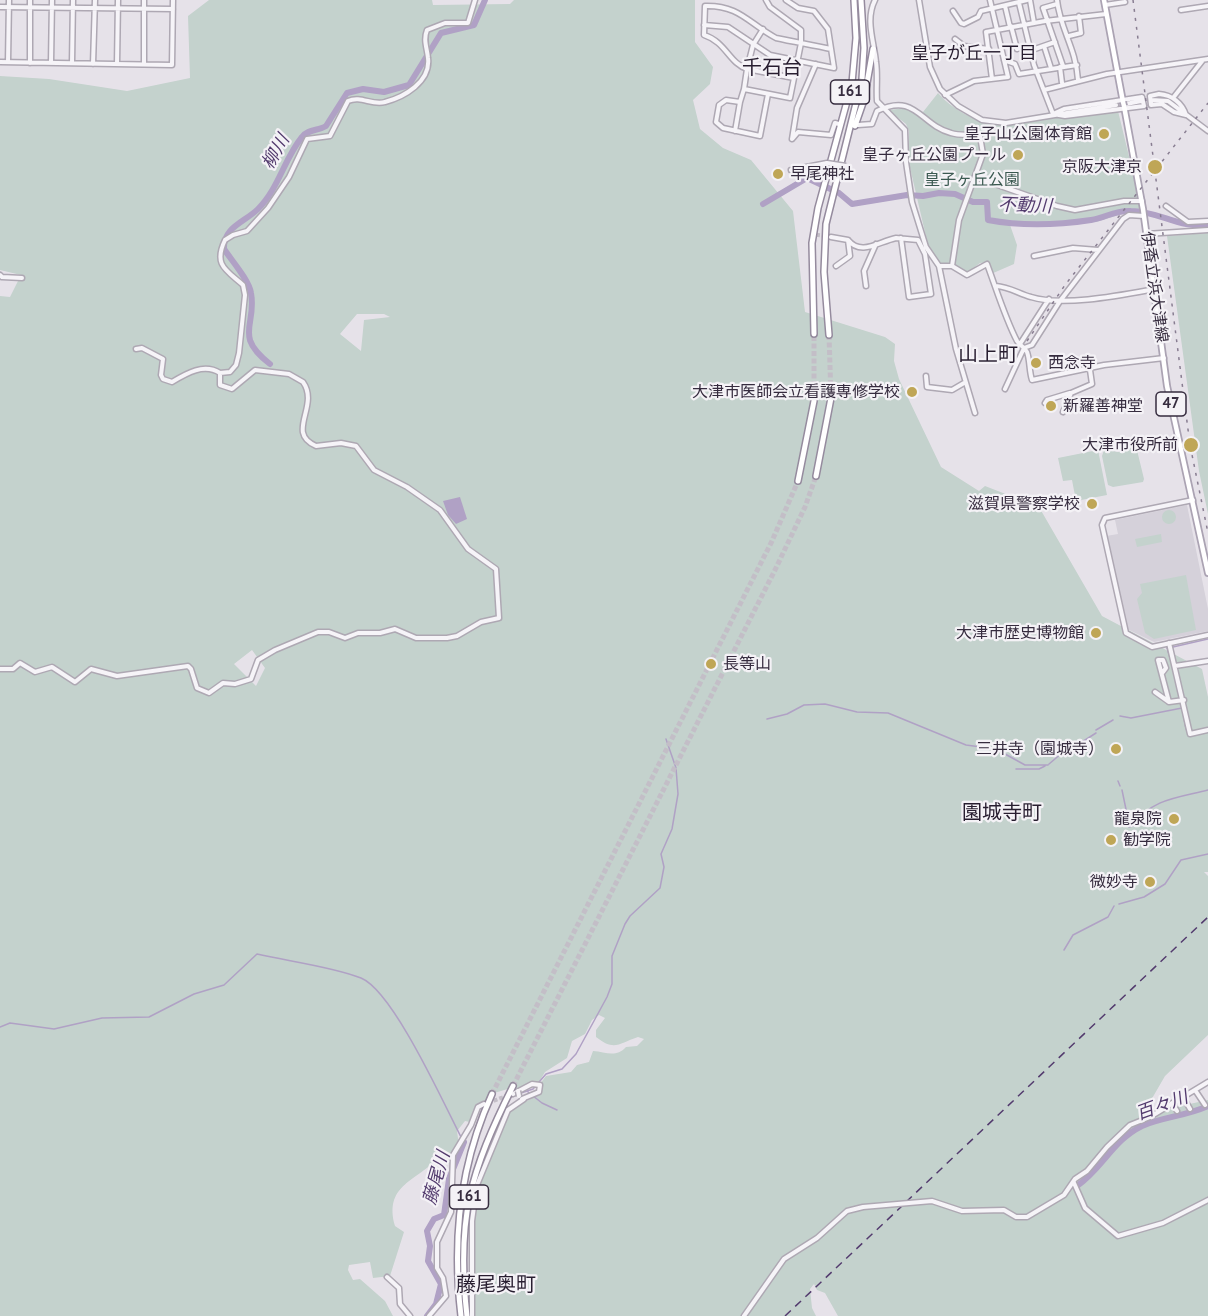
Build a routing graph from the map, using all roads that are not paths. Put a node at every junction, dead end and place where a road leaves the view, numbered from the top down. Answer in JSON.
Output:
{"nodes":[{"id":1,"x":9,"y":0,"type":"edge"},
{"id":2,"x":30,"y":0,"type":"edge"},
{"id":3,"x":52,"y":0,"type":"edge"},
{"id":4,"x":73,"y":0,"type":"edge"},
{"id":5,"x":94,"y":0,"type":"edge"},
{"id":6,"x":118,"y":0,"type":"edge"},
{"id":7,"x":144,"y":0,"type":"edge"},
{"id":8,"x":173,"y":0,"type":"edge"},
{"id":9,"x":476,"y":0,"type":"edge"},
{"id":10,"x":766,"y":0,"type":"edge"},
{"id":11,"x":786,"y":0,"type":"edge"},
{"id":12,"x":861,"y":0,"type":"edge"},
{"id":13,"x":875,"y":0,"type":"edge"},
{"id":14,"x":919,"y":0,"type":"edge"},
{"id":15,"x":990,"y":0,"type":"edge"},
{"id":16,"x":1028,"y":0,"type":"edge"},
{"id":17,"x":854,"y":1,"type":"edge"},
{"id":18,"x":1057,"y":2,"type":"edge"},
{"id":19,"x":1125,"y":2,"type":"dead end"},
{"id":20,"x":1019,"y":3,"type":"junction"},
{"id":21,"x":1104,"y":3,"type":"edge"},
{"id":22,"x":1005,"y":6,"type":"junction"},
{"id":23,"x":1208,"y":6,"type":"edge"},
{"id":24,"x":0,"y":7,"type":"edge"},
{"id":25,"x":9,"y":7,"type":"junction"},
{"id":26,"x":30,"y":7,"type":"junction"},
{"id":27,"x":52,"y":7,"type":"junction"},
{"id":28,"x":73,"y":8,"type":"junction"},
{"id":29,"x":94,"y":8,"type":"junction"},
{"id":30,"x":118,"y":8,"type":"junction"},
{"id":31,"x":144,"y":9,"type":"junction"},
{"id":32,"x":173,"y":9,"type":"junction"},
{"id":33,"x":992,"y":9,"type":"junction"},
{"id":34,"x":1181,"y":10,"type":"dead end"},
{"id":35,"x":953,"y":11,"type":"dead end"},
{"id":36,"x":1106,"y":14,"type":"junction"},
{"id":37,"x":1079,"y":16,"type":"junction"},
{"id":38,"x":1059,"y":19,"type":"junction"},
{"id":39,"x":1046,"y":21,"type":"junction"},
{"id":40,"x":1034,"y":23,"type":"junction"},
{"id":41,"x":704,"y":25,"type":"junction"},
{"id":42,"x":1024,"y":25,"type":"junction"},
{"id":43,"x":1011,"y":26,"type":"junction"},
{"id":44,"x":763,"y":30,"type":"junction"},
{"id":45,"x":997,"y":30,"type":"junction"},
{"id":46,"x":1069,"y":37,"type":"junction"},
{"id":47,"x":955,"y":39,"type":"dead end"},
{"id":48,"x":1055,"y":42,"type":"junction"},
{"id":49,"x":801,"y":43,"type":"junction"},
{"id":50,"x":753,"y":45,"type":"junction"},
{"id":51,"x":1044,"y":46,"type":"junction"},
{"id":52,"x":1031,"y":48,"type":"junction"},
{"id":53,"x":831,"y":49,"type":"junction"},
{"id":54,"x":873,"y":49,"type":"junction"},
{"id":55,"x":989,"y":49,"type":"junction"},
{"id":56,"x":1206,"y":59,"type":"edge"},
{"id":57,"x":797,"y":60,"type":"junction"},
{"id":58,"x":1004,"y":60,"type":"junction"},
{"id":59,"x":0,"y":62,"type":"edge"},
{"id":60,"x":8,"y":62,"type":"junction"},
{"id":61,"x":30,"y":63,"type":"junction"},
{"id":62,"x":51,"y":63,"type":"junction"},
{"id":63,"x":72,"y":63,"type":"junction"},
{"id":64,"x":93,"y":64,"type":"junction"},
{"id":65,"x":117,"y":64,"type":"junction"},
{"id":66,"x":144,"y":64,"type":"junction"},
{"id":67,"x":816,"y":64,"type":"junction"},
{"id":68,"x":1077,"y":65,"type":"junction"},
{"id":69,"x":1061,"y":66,"type":"junction"},
{"id":70,"x":1051,"y":68,"type":"junction"},
{"id":71,"x":747,"y":69,"type":"junction"},
{"id":72,"x":1037,"y":72,"type":"junction"},
{"id":73,"x":1118,"y":72,"type":"junction"},
{"id":74,"x":794,"y":78,"type":"junction"},
{"id":75,"x":992,"y":78,"type":"junction"},
{"id":76,"x":1078,"y":80,"type":"junction"},
{"id":77,"x":1062,"y":83,"type":"junction"},
{"id":78,"x":744,"y":89,"type":"junction"},
{"id":79,"x":1044,"y":90,"type":"junction"},
{"id":80,"x":768,"y":94,"type":"junction"},
{"id":81,"x":945,"y":95,"type":"junction"},
{"id":82,"x":1173,"y":98,"type":"junction"},
{"id":83,"x":1152,"y":100,"type":"dead end"},
{"id":84,"x":1141,"y":101,"type":"dead end"},
{"id":85,"x":740,"y":102,"type":"junction"},
{"id":86,"x":1124,"y":104,"type":"junction"},
{"id":87,"x":1116,"y":105,"type":"dead end"},
{"id":88,"x":884,"y":108,"type":"junction"},
{"id":89,"x":1053,"y":114,"type":"junction"},
{"id":90,"x":1186,"y":115,"type":"junction"},
{"id":91,"x":839,"y":124,"type":"dead end"},
{"id":92,"x":858,"y":125,"type":"dead end"},
{"id":93,"x":735,"y":130,"type":"junction"},
{"id":94,"x":1208,"y":130,"type":"edge"},
{"id":95,"x":848,"y":141,"type":"junction"},
{"id":96,"x":846,"y":166,"type":"dead end"},
{"id":97,"x":791,"y":170,"type":"dead end"},
{"id":98,"x":975,"y":177,"type":"junction"},
{"id":99,"x":1142,"y":201,"type":"junction"},
{"id":100,"x":1166,"y":206,"type":"dead end"},
{"id":101,"x":1144,"y":216,"type":"junction"},
{"id":102,"x":1208,"y":221,"type":"edge"},
{"id":103,"x":1190,"y":222,"type":"junction"},
{"id":104,"x":1208,"y":230,"type":"edge"},
{"id":105,"x":1190,"y":231,"type":"junction"},
{"id":106,"x":1146,"y":234,"type":"junction"},
{"id":107,"x":831,"y":237,"type":"tunnel mouth"},
{"id":108,"x":901,"y":238,"type":"junction"},
{"id":109,"x":848,"y":240,"type":"junction"},
{"id":110,"x":876,"y":244,"type":"junction"},
{"id":111,"x":1099,"y":250,"type":"junction"},
{"id":112,"x":928,"y":256,"type":"junction"},
{"id":113,"x":1034,"y":256,"type":"dead end"},
{"id":114,"x":836,"y":266,"type":"dead end"},
{"id":115,"x":939,"y":266,"type":"junction"},
{"id":116,"x":952,"y":266,"type":"junction"},
{"id":117,"x":0,"y":275,"type":"edge"},
{"id":118,"x":22,"y":278,"type":"dead end"},
{"id":119,"x":866,"y":286,"type":"dead end"},
{"id":120,"x":996,"y":286,"type":"junction"},
{"id":121,"x":1155,"y":289,"type":"junction"},
{"id":122,"x":1049,"y":299,"type":"junction"},
{"id":123,"x":1060,"y":301,"type":"junction"},
{"id":124,"x":814,"y":334,"type":"tunnel mouth"},
{"id":125,"x":829,"y":335,"type":"tunnel mouth"},
{"id":126,"x":1020,"y":344,"type":"junction"},
{"id":127,"x":1024,"y":348,"type":"junction"},
{"id":128,"x":136,"y":349,"type":"dead end"},
{"id":129,"x":1164,"y":358,"type":"junction"},
{"id":130,"x":1090,"y":370,"type":"junction"},
{"id":131,"x":220,"y":373,"type":"junction"},
{"id":132,"x":926,"y":376,"type":"dead end"},
{"id":133,"x":964,"y":383,"type":"junction"},
{"id":134,"x":1005,"y":389,"type":"dead end"},
{"id":135,"x":1071,"y":393,"type":"junction"},
{"id":136,"x":831,"y":398,"type":"tunnel mouth"},
{"id":137,"x":814,"y":401,"type":"tunnel mouth"},
{"id":138,"x":1045,"y":403,"type":"dead end"},
{"id":139,"x":1063,"y":412,"type":"dead end"},
{"id":140,"x":975,"y":413,"type":"dead end"},
{"id":141,"x":816,"y":476,"type":"tunnel mouth"},
{"id":142,"x":798,"y":481,"type":"tunnel mouth"},
{"id":143,"x":1193,"y":500,"type":"junction"},
{"id":144,"x":1208,"y":573,"type":"edge"},
{"id":145,"x":1208,"y":635,"type":"edge"},
{"id":146,"x":1169,"y":643,"type":"junction"},
{"id":147,"x":1208,"y":661,"type":"edge"},
{"id":148,"x":1175,"y":666,"type":"junction"},
{"id":149,"x":0,"y":669,"type":"edge"},
{"id":150,"x":1163,"y":672,"type":"dead end"},
{"id":151,"x":1155,"y":692,"type":"dead end"},
{"id":152,"x":1184,"y":700,"type":"junction"},
{"id":153,"x":1169,"y":702,"type":"junction"},
{"id":154,"x":1208,"y":730,"type":"edge"},
{"id":155,"x":1207,"y":1084,"type":"edge"},
{"id":156,"x":516,"y":1088,"type":"joint"},
{"id":157,"x":1195,"y":1090,"type":"junction"},
{"id":158,"x":492,"y":1094,"type":"tunnel mouth"},
{"id":159,"x":513,"y":1094,"type":"tunnel mouth"},
{"id":160,"x":1183,"y":1097,"type":"junction"},
{"id":161,"x":521,"y":1098,"type":"junction"},
{"id":162,"x":1172,"y":1103,"type":"junction"},
{"id":163,"x":484,"y":1104,"type":"tunnel mouth"},
{"id":164,"x":1205,"y":1105,"type":"dead end"},
{"id":165,"x":1190,"y":1109,"type":"dead end"},
{"id":166,"x":1177,"y":1111,"type":"dead end"},
{"id":167,"x":1073,"y":1183,"type":"junction"},
{"id":168,"x":1208,"y":1200,"type":"edge"},
{"id":169,"x":387,"y":1277,"type":"dead end"},
{"id":170,"x":410,"y":1316,"type":"edge"},
{"id":171,"x":429,"y":1316,"type":"edge"},
{"id":172,"x":460,"y":1316,"type":"edge"},
{"id":173,"x":467,"y":1316,"type":"edge"},
{"id":174,"x":472,"y":1316,"type":"edge"},
{"id":175,"x":744,"y":1316,"type":"edge"}],
"edges":[{"from":1,"to":25,"type":"street"},
{"from":2,"to":26,"type":"street"},
{"from":3,"to":27,"type":"street"},
{"from":4,"to":28,"type":"street"},
{"from":5,"to":29,"type":"street"},
{"from":6,"to":30,"type":"street"},
{"from":7,"to":31,"type":"street"},
{"from":8,"to":32,"type":"street"},
{"from":9,"to":131,"type":"street"},
{"from":10,"to":49,"type":"street"},
{"from":11,"to":53,"type":"street"},
{"from":12,"to":95,"type":"highway","number":"161"},
{"from":13,"to":54,"type":"street"},
{"from":14,"to":81,"type":"street"},
{"from":15,"to":33,"type":"street"},
{"from":16,"to":20,"type":"street"},
{"from":16,"to":40,"type":"street"},
{"from":17,"to":124,"type":"highway","number":"161"},
{"from":18,"to":38,"type":"street"},
{"from":18,"to":39,"type":"street"},
{"from":19,"to":21,"type":"street"},
{"from":20,"to":22,"type":"street"},
{"from":20,"to":42,"type":"street"},
{"from":21,"to":36,"type":"main road","name":"伊香立浜大津線","number":"47"},
{"from":22,"to":33,"type":"street"},
{"from":22,"to":43,"type":"street"},
{"from":23,"to":34,"type":"street"},
{"from":24,"to":25,"type":"street"},
{"from":25,"to":26,"type":"street"},
{"from":25,"to":60,"type":"street"},
{"from":26,"to":27,"type":"street"},
{"from":26,"to":61,"type":"street"},
{"from":27,"to":28,"type":"street"},
{"from":27,"to":62,"type":"street"},
{"from":28,"to":29,"type":"street"},
{"from":28,"to":63,"type":"street"},
{"from":29,"to":30,"type":"street"},
{"from":29,"to":64,"type":"street"},
{"from":30,"to":31,"type":"street"},
{"from":30,"to":65,"type":"street"},
{"from":31,"to":32,"type":"street"},
{"from":31,"to":66,"type":"street"},
{"from":32,"to":66,"type":"street"},
{"from":33,"to":35,"type":"street"},
{"from":33,"to":45,"type":"street"},
{"from":36,"to":37,"type":"street"},
{"from":36,"to":73,"type":"main road","name":"伊香立浜大津線","number":"47"},
{"from":37,"to":38,"type":"street"},
{"from":37,"to":46,"type":"street"},
{"from":38,"to":39,"type":"street"},
{"from":38,"to":46,"type":"street"},
{"from":39,"to":40,"type":"street"},
{"from":39,"to":48,"type":"street"},
{"from":40,"to":42,"type":"street"},
{"from":41,"to":44,"type":"street"},
{"from":41,"to":50,"type":"street"},
{"from":41,"to":71,"type":"street"},
{"from":42,"to":43,"type":"street"},
{"from":42,"to":52,"type":"street"},
{"from":43,"to":45,"type":"street"},
{"from":43,"to":52,"type":"street"},
{"from":44,"to":49,"type":"street"},
{"from":44,"to":50,"type":"street"},
{"from":45,"to":55,"type":"street"},
{"from":45,"to":58,"type":"street"},
{"from":46,"to":68,"type":"street"},
{"from":47,"to":55,"type":"street"},
{"from":48,"to":51,"type":"street"},
{"from":48,"to":69,"type":"street"},
{"from":49,"to":53,"type":"street"},
{"from":49,"to":57,"type":"street"},
{"from":50,"to":57,"type":"street"},
{"from":50,"to":71,"type":"street"},
{"from":51,"to":52,"type":"street"},
{"from":51,"to":70,"type":"street"},
{"from":52,"to":72,"type":"street"},
{"from":53,"to":67,"type":"street"},
{"from":54,"to":88,"type":"street"},
{"from":54,"to":95,"type":"highway"},
{"from":55,"to":75,"type":"street"},
{"from":56,"to":73,"type":"street"},
{"from":56,"to":82,"type":"street"},
{"from":57,"to":67,"type":"street"},
{"from":57,"to":74,"type":"street"},
{"from":58,"to":72,"type":"street"},
{"from":58,"to":75,"type":"street"},
{"from":59,"to":60,"type":"street"},
{"from":60,"to":61,"type":"street"},
{"from":61,"to":62,"type":"street"},
{"from":62,"to":63,"type":"street"},
{"from":63,"to":64,"type":"street"},
{"from":64,"to":65,"type":"street"},
{"from":65,"to":66,"type":"street"},
{"from":67,"to":91,"type":"street"},
{"from":68,"to":69,"type":"street"},
{"from":68,"to":76,"type":"street"},
{"from":69,"to":70,"type":"street"},
{"from":69,"to":77,"type":"street"},
{"from":70,"to":72,"type":"street"},
{"from":71,"to":74,"type":"street"},
{"from":71,"to":78,"type":"street"},
{"from":72,"to":79,"type":"street"},
{"from":73,"to":76,"type":"street"},
{"from":73,"to":86,"type":"main road","name":"伊香立浜大津線","number":"47"},
{"from":74,"to":80,"type":"street"},
{"from":75,"to":81,"type":"street"},
{"from":76,"to":77,"type":"street"},
{"from":77,"to":79,"type":"street"},
{"from":78,"to":80,"type":"street"},
{"from":78,"to":85,"type":"street"},
{"from":79,"to":89,"type":"street"},
{"from":80,"to":93,"type":"street"},
{"from":81,"to":89,"type":"street"},
{"from":82,"to":90,"type":"street"},
{"from":82,"to":90,"type":"street"},
{"from":83,"to":90,"type":"street"},
{"from":84,"to":86,"type":"street"},
{"from":85,"to":93,"type":"street"},
{"from":85,"to":93,"type":"street"},
{"from":86,"to":86,"type":"street"},
{"from":86,"to":89,"type":"street"},
{"from":86,"to":89,"type":"street"},
{"from":86,"to":99,"type":"main road","name":"伊香立浜大津線","number":"47"},
{"from":87,"to":89,"type":"street"},
{"from":88,"to":92,"type":"street"},
{"from":88,"to":98,"type":"street"},
{"from":88,"to":112,"type":"street"},
{"from":90,"to":94,"type":"street"},
{"from":95,"to":125,"type":"highway","number":"161"},
{"from":96,"to":97,"type":"street","bridge":true},
{"from":98,"to":99,"type":"street"},
{"from":98,"to":116,"type":"street"},
{"from":99,"to":101,"type":"main road","name":"伊香立浜大津線","number":"47"},
{"from":100,"to":103,"type":"street"},
{"from":101,"to":106,"type":"main road","name":"伊香立浜大津線","number":"47"},
{"from":101,"to":111,"type":"street"},
{"from":102,"to":103,"type":"street"},
{"from":103,"to":105,"type":"street"},
{"from":104,"to":105,"type":"street"},
{"from":105,"to":106,"type":"street"},
{"from":106,"to":121,"type":"main road","name":"伊香立浜大津線","number":"47"},
{"from":107,"to":109,"type":"street"},
{"from":108,"to":110,"type":"street"},
{"from":108,"to":112,"type":"street"},
{"from":108,"to":112,"type":"street"},
{"from":109,"to":110,"type":"street"},
{"from":109,"to":114,"type":"street"},
{"from":110,"to":119,"type":"street"},
{"from":111,"to":113,"type":"street"},
{"from":111,"to":123,"type":"street"},
{"from":112,"to":115,"type":"street"},
{"from":115,"to":116,"type":"street"},
{"from":115,"to":133,"type":"street"},
{"from":116,"to":120,"type":"street"},
{"from":117,"to":118,"type":"street"},
{"from":120,"to":122,"type":"street"},
{"from":120,"to":126,"type":"street"},
{"from":121,"to":123,"type":"street"},
{"from":121,"to":129,"type":"main road","name":"伊香立浜大津線","number":"47"},
{"from":122,"to":123,"type":"street"},
{"from":122,"to":126,"type":"street"},
{"from":123,"to":127,"type":"street"},
{"from":126,"to":127,"type":"street"},
{"from":127,"to":130,"type":"street"},
{"from":127,"to":134,"type":"street"},
{"from":128,"to":131,"type":"street"},
{"from":129,"to":130,"type":"street"},
{"from":129,"to":143,"type":"main road","name":"伊香立浜大津線","number":"47"},
{"from":130,"to":135,"type":"street"},
{"from":131,"to":149,"type":"street"},
{"from":132,"to":133,"type":"street"},
{"from":133,"to":140,"type":"street"},
{"from":135,"to":138,"type":"street"},
{"from":135,"to":139,"type":"street"},
{"from":136,"to":141,"type":"highway"},
{"from":137,"to":142,"type":"highway"},
{"from":143,"to":144,"type":"main road","name":"伊香立浜大津線","number":"47"},
{"from":143,"to":146,"type":"street"},
{"from":145,"to":146,"type":"street"},
{"from":146,"to":148,"type":"street"},
{"from":147,"to":148,"type":"street"},
{"from":148,"to":152,"type":"street"},
{"from":150,"to":153,"type":"street"},
{"from":151,"to":153,"type":"street"},
{"from":152,"to":153,"type":"street"},
{"from":152,"to":154,"type":"street"},
{"from":155,"to":157,"type":"street"},
{"from":156,"to":161,"type":"street","bridge":true},
{"from":156,"to":173,"type":"highway","number":"161"},
{"from":157,"to":160,"type":"street"},
{"from":157,"to":164,"type":"street"},
{"from":158,"to":172,"type":"highway","number":"161"},
{"from":159,"to":161,"type":"street"},
{"from":160,"to":162,"type":"street"},
{"from":160,"to":165,"type":"street"},
{"from":161,"to":174,"type":"street"},
{"from":162,"to":166,"type":"street"},
{"from":162,"to":167,"type":"street"},
{"from":163,"to":171,"type":"street"},
{"from":167,"to":168,"type":"street"},
{"from":167,"to":175,"type":"street"},
{"from":169,"to":170,"type":"street"}]}
